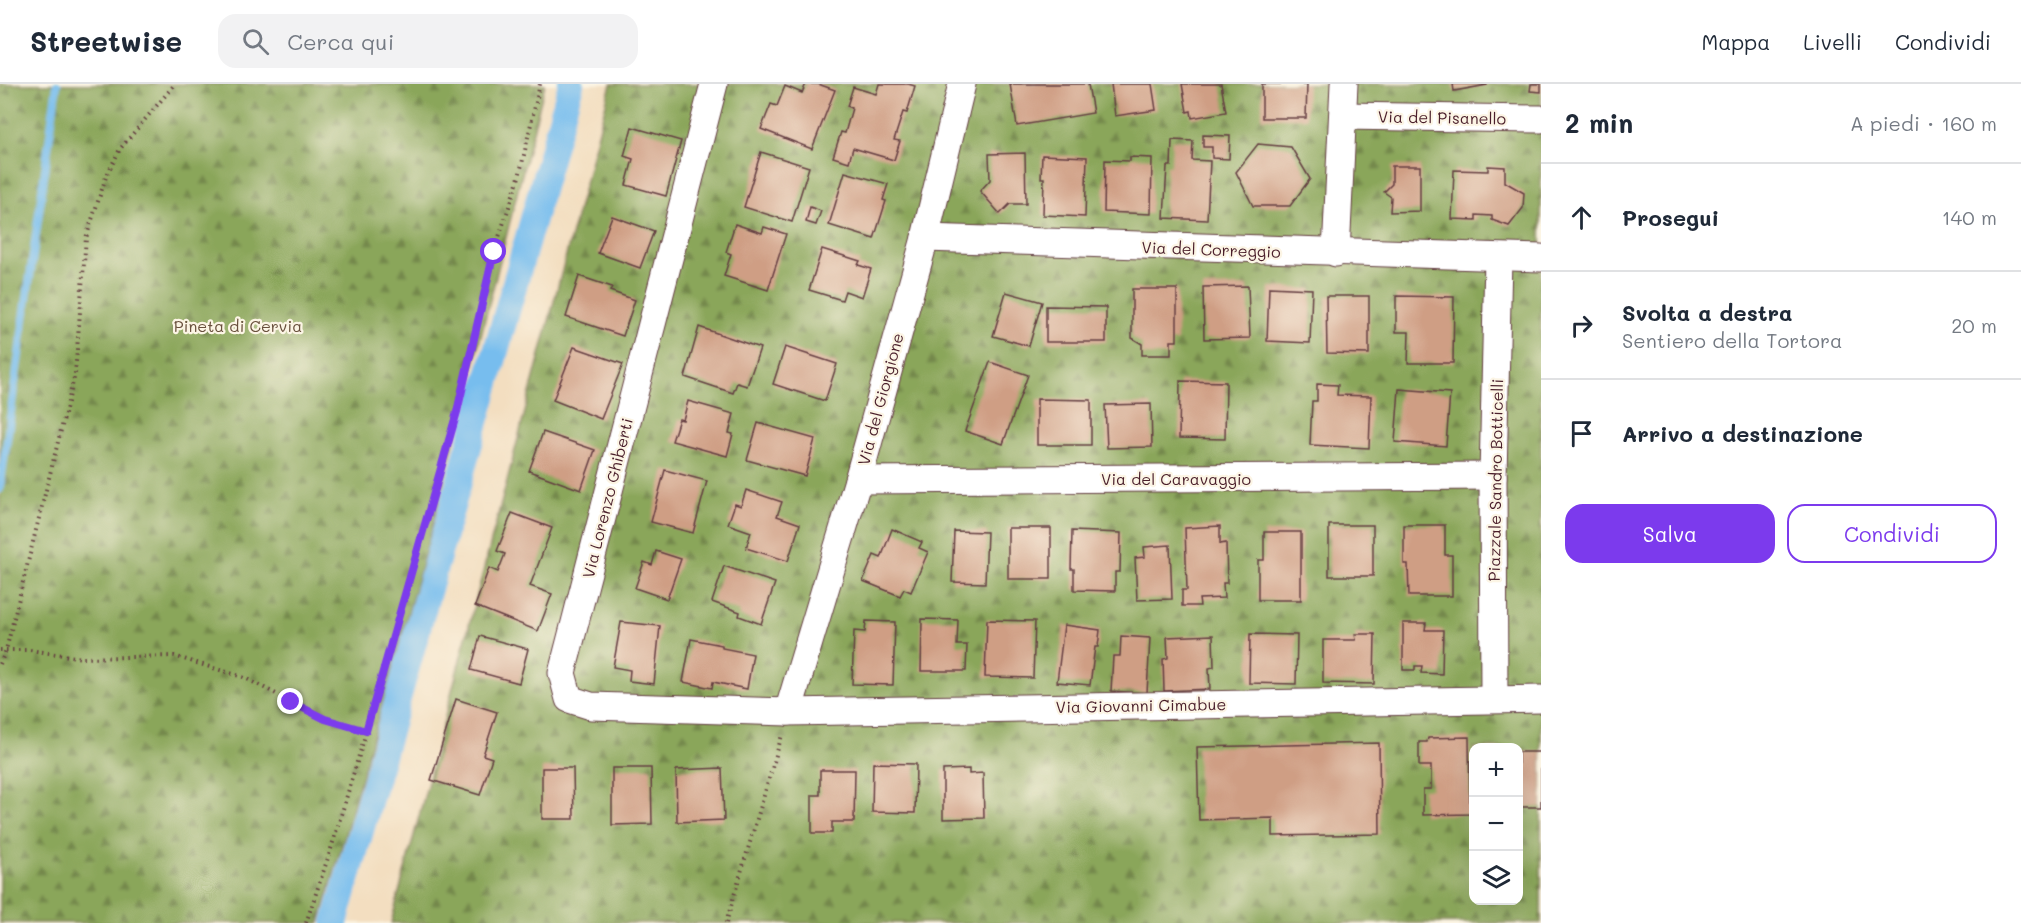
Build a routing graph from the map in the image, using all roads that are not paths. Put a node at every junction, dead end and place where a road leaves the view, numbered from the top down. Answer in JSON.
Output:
{"nodes":[{"id":1,"x":714,"y":84,"type":"edge"},
{"id":2,"x":962,"y":84,"type":"edge"},
{"id":3,"x":1344,"y":84,"type":"edge"},
{"id":4,"x":1343,"y":116,"type":"junction"},
{"id":5,"x":1541,"y":119,"type":"edge"},
{"id":6,"x":925,"y":238,"type":"junction"},
{"id":7,"x":1336,"y":253,"type":"junction"},
{"id":8,"x":1498,"y":258,"type":"junction"},
{"id":9,"x":1541,"y":258,"type":"edge"},
{"id":10,"x":1493,"y":476,"type":"junction"},
{"id":11,"x":858,"y":480,"type":"junction"},
{"id":12,"x":1494,"y":698,"type":"junction"},
{"id":13,"x":1541,"y":699,"type":"edge"},
{"id":14,"x":788,"y":712,"type":"junction"}],
"edges":[{"from":1,"to":14,"type":"street","name":"Via Lorenzo Ghiberti"},
{"from":2,"to":6,"type":"street","name":"Via del Giorgione"},
{"from":3,"to":4,"type":"street"},
{"from":4,"to":5,"type":"street","name":"Via del Pisanello"},
{"from":4,"to":7,"type":"street"},
{"from":6,"to":7,"type":"street","name":"Via del Correggio"},
{"from":6,"to":11,"type":"street","name":"Via del Giorgione"},
{"from":7,"to":8,"type":"street","name":"Via del Correggio"},
{"from":8,"to":9,"type":"street"},
{"from":8,"to":10,"type":"street","name":"Piazzale Sandro Botticelli"},
{"from":10,"to":11,"type":"street","name":"Via del Caravaggio"},
{"from":10,"to":12,"type":"street","name":"Piazzale Sandro Botticelli"},
{"from":11,"to":14,"type":"street","name":"Via del Giorgione"},
{"from":12,"to":13,"type":"street"},
{"from":12,"to":14,"type":"street","name":"Via Giovanni Cimabue"}]}
